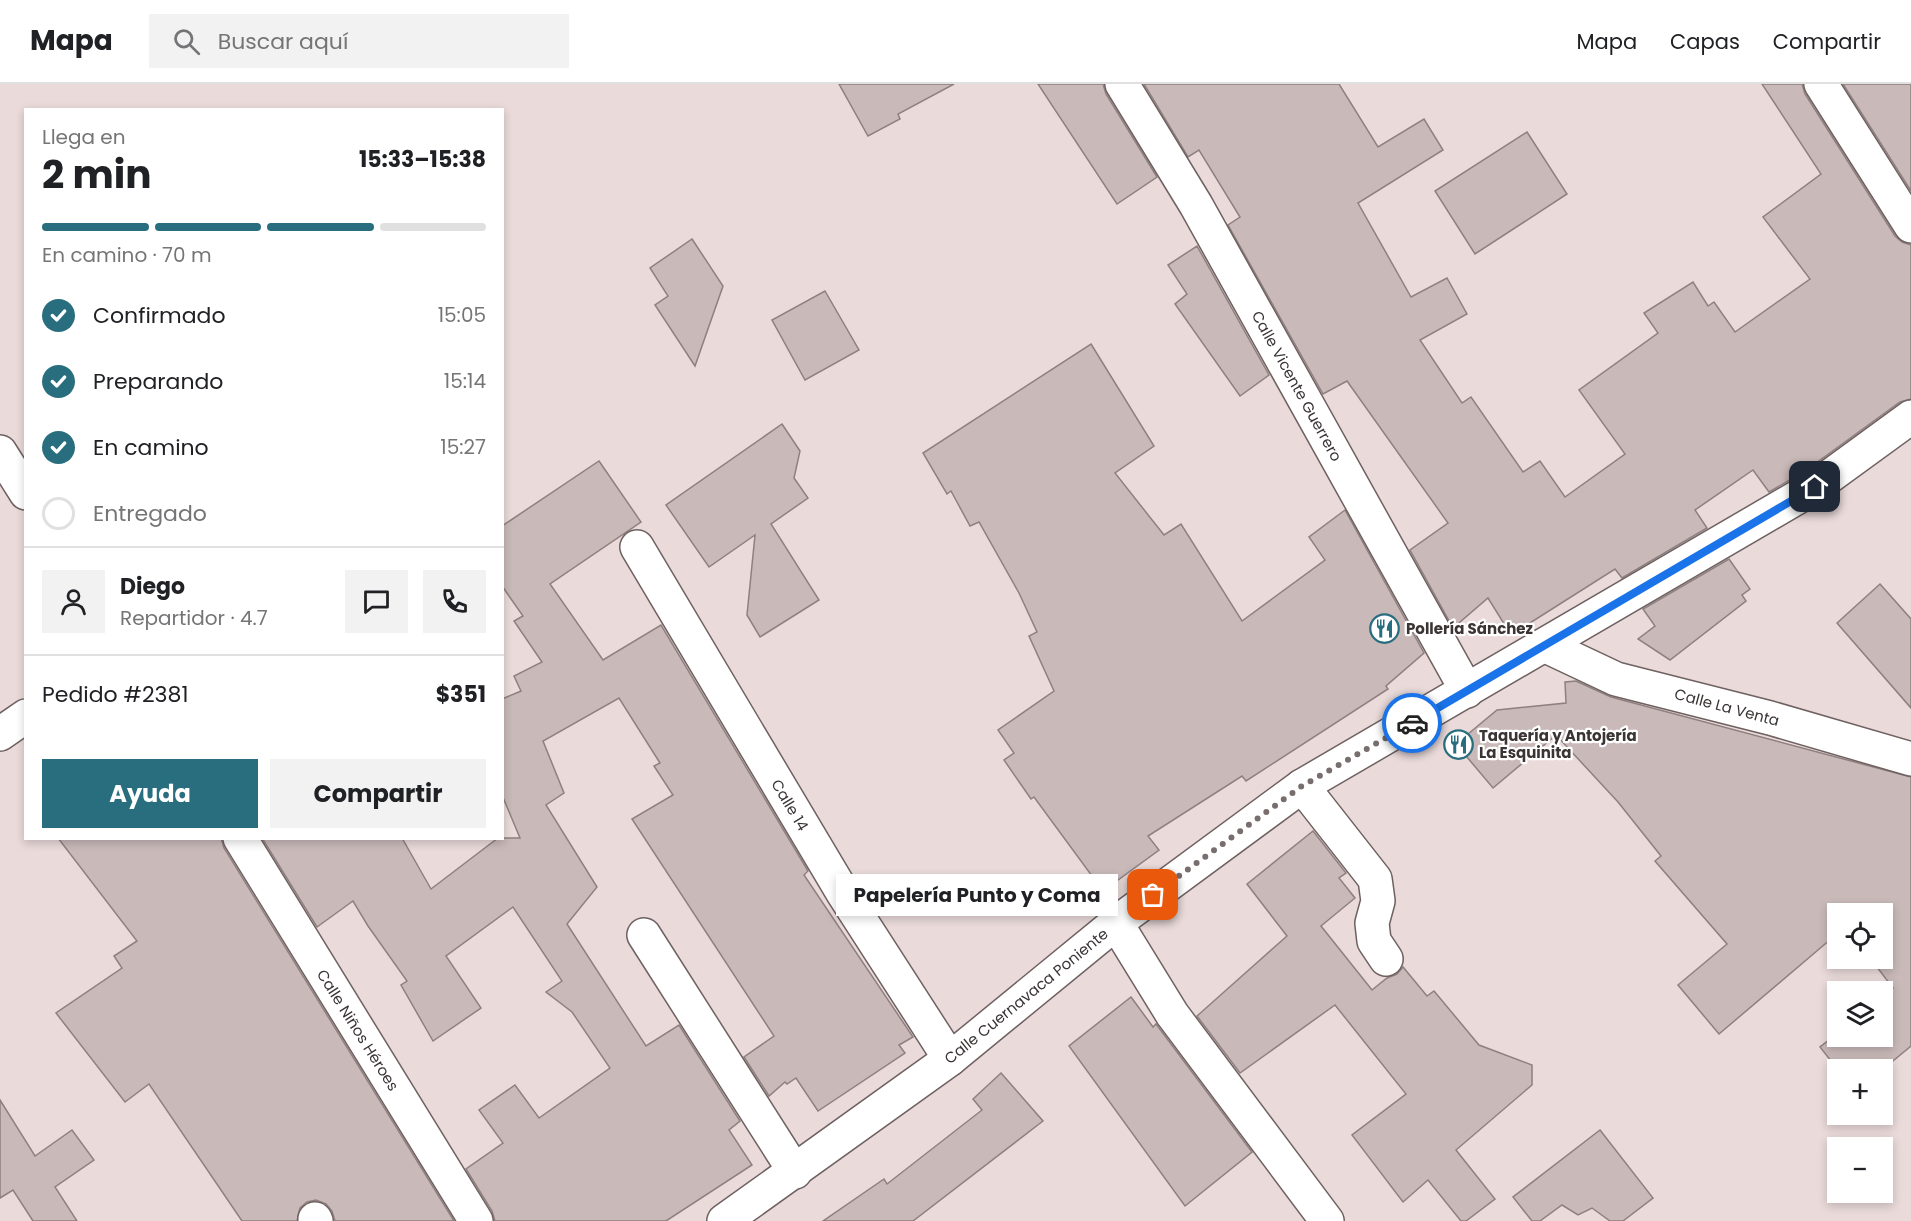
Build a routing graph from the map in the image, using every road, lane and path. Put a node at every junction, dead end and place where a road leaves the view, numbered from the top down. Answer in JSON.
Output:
{"nodes":[{"id":1,"x":1122,"y":84,"type":"edge"},
{"id":2,"x":1821,"y":84,"type":"edge"},
{"id":3,"x":1911,"y":226,"type":"edge"},
{"id":4,"x":1911,"y":417,"type":"edge"},
{"id":5,"x":0,"y":452,"type":"edge"},
{"id":6,"x":24,"y":490,"type":"edge"},
{"id":7,"x":637,"y":548,"type":"dead end"},
{"id":8,"x":1546,"y":646,"type":"junction"},
{"id":9,"x":1467,"y":691,"type":"junction"},
{"id":10,"x":24,"y":717,"type":"edge"},
{"id":11,"x":0,"y":734,"type":"edge"},
{"id":12,"x":1911,"y":759,"type":"edge"},
{"id":13,"x":1302,"y":786,"type":"junction"},
{"id":14,"x":241,"y":840,"type":"edge"},
{"id":15,"x":1116,"y":923,"type":"junction"},
{"id":16,"x":644,"y":935,"type":"dead end"},
{"id":17,"x":1386,"y":959,"type":"dead end"},
{"id":18,"x":950,"y":1059,"type":"junction"},
{"id":19,"x":795,"y":1172,"type":"junction"},
{"id":20,"x":476,"y":1221,"type":"edge"},
{"id":21,"x":724,"y":1221,"type":"edge"},
{"id":22,"x":1327,"y":1221,"type":"edge"}],
"edges":[{"from":1,"to":9,"type":"street","name":"Calle Vicente Guerrero"},
{"from":2,"to":3,"type":"street"},
{"from":4,"to":8,"type":"street","name":"Calle Cuernavaca Poniente"},
{"from":5,"to":6,"type":"street"},
{"from":7,"to":18,"type":"street","name":"Calle 14"},
{"from":8,"to":9,"type":"street","name":"Calle Cuernavaca Poniente"},
{"from":8,"to":12,"type":"street","name":"Calle La Venta"},
{"from":9,"to":13,"type":"street","name":"Calle Cuernavaca Poniente"},
{"from":10,"to":11,"type":"street"},
{"from":13,"to":15,"type":"street","name":"Calle Cuernavaca Poniente"},
{"from":13,"to":17,"type":"street"},
{"from":14,"to":20,"type":"street","name":"Calle Niños Héroes"},
{"from":15,"to":18,"type":"street","name":"Calle Cuernavaca Poniente"},
{"from":15,"to":22,"type":"street"},
{"from":16,"to":19,"type":"street"},
{"from":18,"to":19,"type":"street","name":"Calle Cuernavaca Poniente"},
{"from":19,"to":21,"type":"street","name":"Calle Cuernavaca Poniente"}]}
